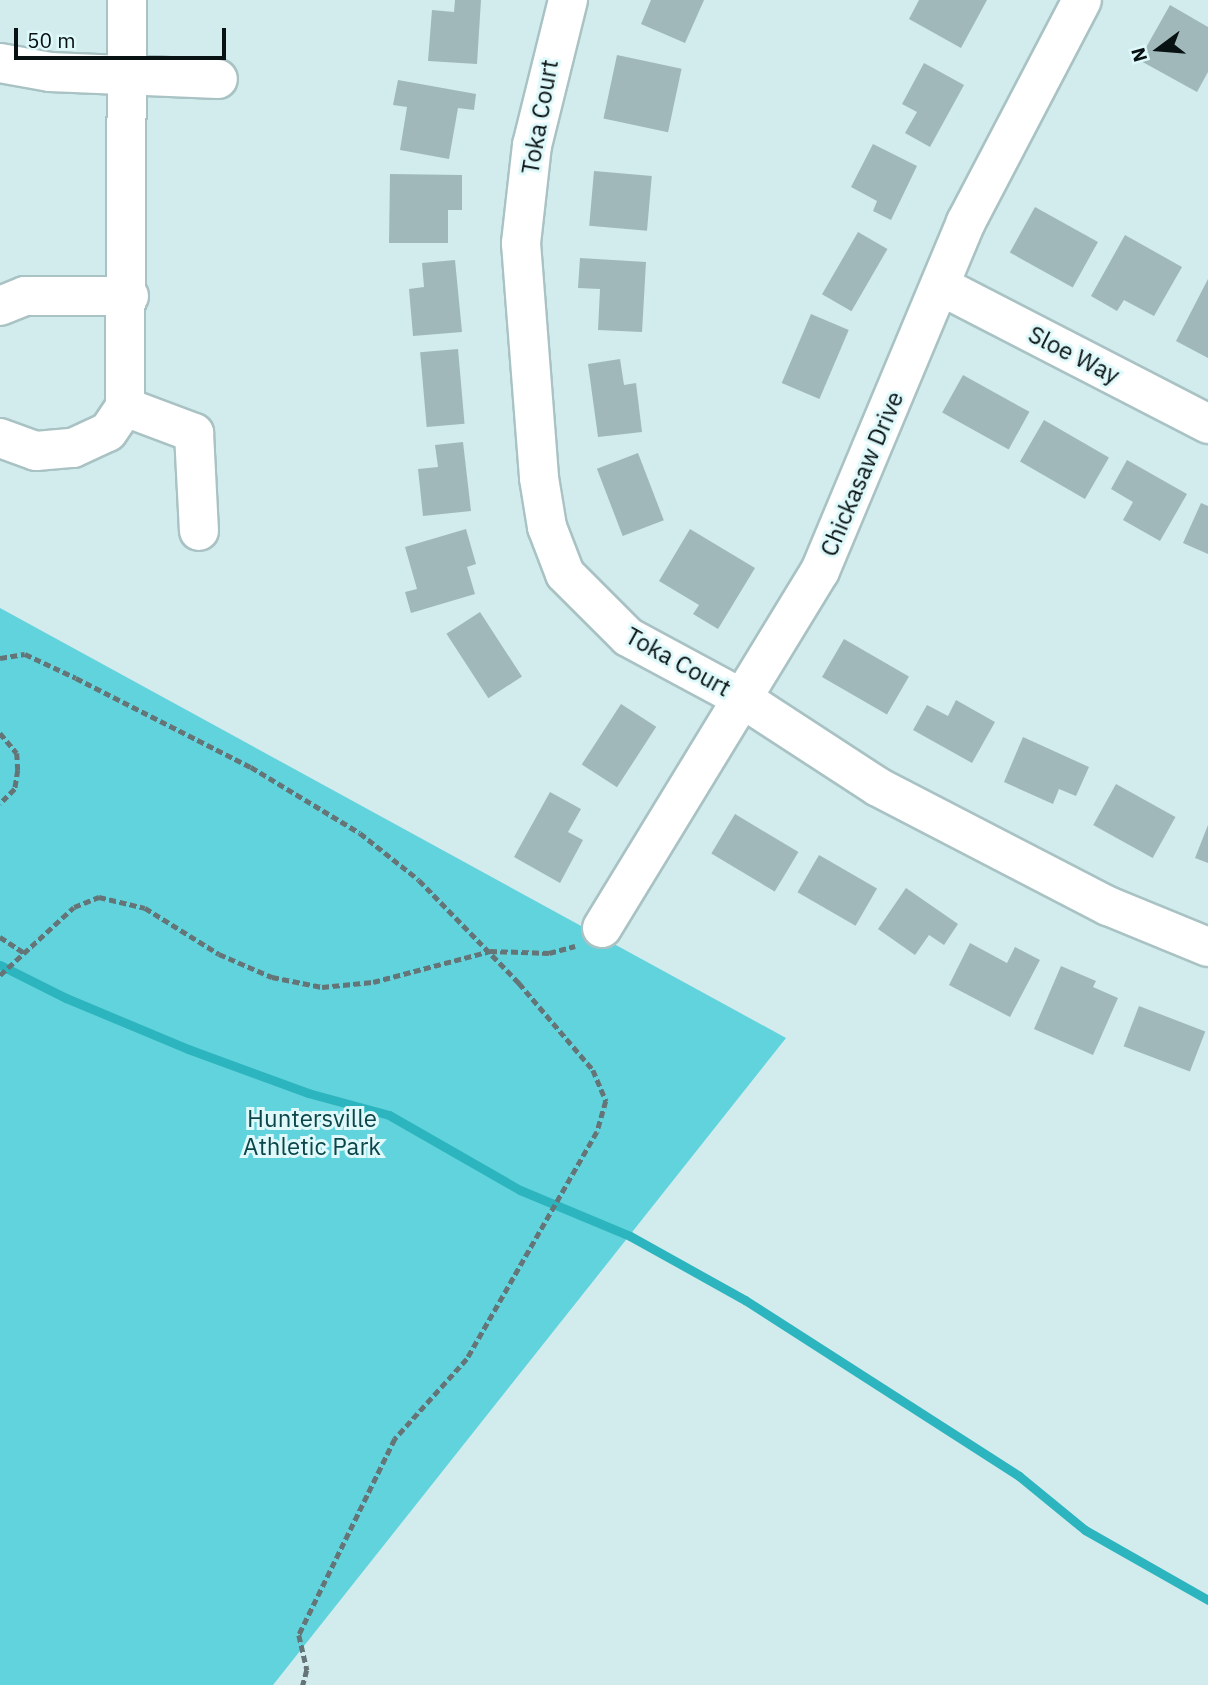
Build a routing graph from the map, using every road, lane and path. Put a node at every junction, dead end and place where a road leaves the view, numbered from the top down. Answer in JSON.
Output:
{"nodes":[{"id":1,"x":127,"y":0,"type":"edge"},
{"id":2,"x":568,"y":0,"type":"edge"},
{"id":3,"x":1082,"y":0,"type":"edge"},
{"id":4,"x":0,"y":63,"type":"edge"},
{"id":5,"x":126,"y":76,"type":"junction"},
{"id":6,"x":218,"y":79,"type":"dead end"},
{"id":7,"x":941,"y":286,"type":"junction"},
{"id":8,"x":129,"y":296,"type":"junction"},
{"id":9,"x":0,"y":306,"type":"edge"},
{"id":10,"x":125,"y":408,"type":"junction"},
{"id":11,"x":1208,"y":424,"type":"edge"},
{"id":12,"x":0,"y":438,"type":"edge"},
{"id":13,"x":199,"y":531,"type":"dead end"},
{"id":14,"x":0,"y":658,"type":"edge"},
{"id":15,"x":743,"y":699,"type":"junction"},
{"id":16,"x":0,"y":733,"type":"edge"},
{"id":17,"x":0,"y":804,"type":"edge"},
{"id":18,"x":601,"y":928,"type":"joint"},
{"id":19,"x":0,"y":937,"type":"edge"},
{"id":20,"x":1208,"y":947,"type":"edge"},
{"id":21,"x":490,"y":951,"type":"junction"},
{"id":22,"x":25,"y":953,"type":"junction"},
{"id":23,"x":0,"y":975,"type":"edge"},
{"id":24,"x":303,"y":1685,"type":"edge"}],
"edges":[{"from":1,"to":5,"type":"street"},
{"from":2,"to":15,"type":"street","name":"Toka Court"},
{"from":3,"to":7,"type":"street","name":"Chickasaw Drive"},
{"from":4,"to":5,"type":"street"},
{"from":5,"to":6,"type":"street"},
{"from":5,"to":8,"type":"street"},
{"from":7,"to":11,"type":"street","name":"Sloe Way"},
{"from":7,"to":15,"type":"street","name":"Chickasaw Drive"},
{"from":8,"to":9,"type":"street"},
{"from":8,"to":10,"type":"street"},
{"from":10,"to":12,"type":"street"},
{"from":10,"to":13,"type":"street"},
{"from":14,"to":21,"type":"path"},
{"from":15,"to":18,"type":"street","name":"Chickasaw Drive"},
{"from":15,"to":20,"type":"street","name":"Toka Court"},
{"from":16,"to":17,"type":"path"},
{"from":18,"to":21,"type":"path"},
{"from":19,"to":22,"type":"path"},
{"from":21,"to":22,"type":"path"},
{"from":21,"to":24,"type":"path"},
{"from":22,"to":23,"type":"path"}]}
